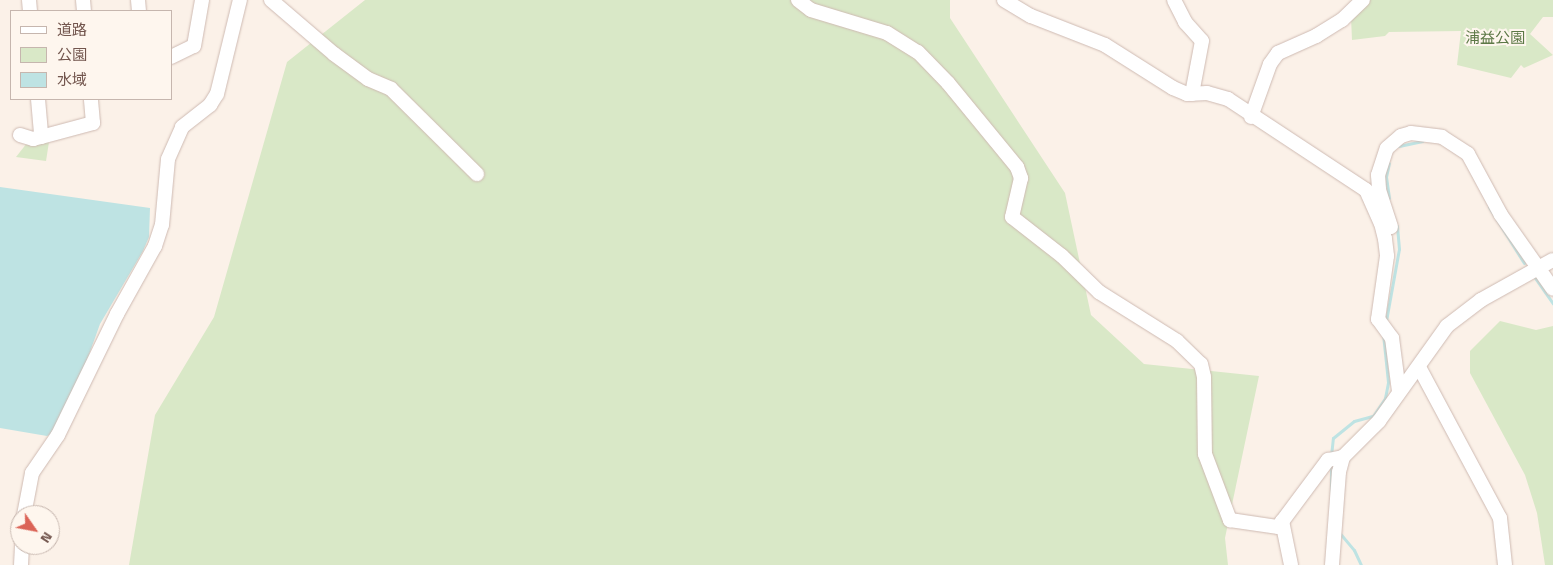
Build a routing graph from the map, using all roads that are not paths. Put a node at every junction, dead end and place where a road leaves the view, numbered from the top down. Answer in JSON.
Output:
{"nodes":[{"id":1,"x":202,"y":0,"type":"edge"},
{"id":2,"x":240,"y":0,"type":"edge"},
{"id":3,"x":271,"y":0,"type":"edge"},
{"id":4,"x":798,"y":0,"type":"edge"},
{"id":5,"x":1004,"y":0,"type":"edge"},
{"id":6,"x":1174,"y":0,"type":"edge"},
{"id":7,"x":1363,"y":0,"type":"edge"},
{"id":8,"x":172,"y":57,"type":"edge"},
{"id":9,"x":1192,"y":94,"type":"junction"},
{"id":10,"x":38,"y":100,"type":"edge"},
{"id":11,"x":91,"y":100,"type":"edge"},
{"id":12,"x":1251,"y":117,"type":"junction"},
{"id":13,"x":20,"y":135,"type":"dead end"},
{"id":14,"x":41,"y":137,"type":"junction"},
{"id":15,"x":477,"y":174,"type":"dead end"},
{"id":16,"x":1387,"y":256,"type":"junction"},
{"id":17,"x":1553,"y":260,"type":"edge"},
{"id":18,"x":1537,"y":267,"type":"junction"},
{"id":19,"x":1553,"y":289,"type":"edge"},
{"id":20,"x":1419,"y":367,"type":"junction"},
{"id":21,"x":1399,"y":391,"type":"junction"},
{"id":22,"x":1335,"y":458,"type":"junction"},
{"id":23,"x":26,"y":505,"type":"edge"},
{"id":24,"x":1282,"y":522,"type":"junction"},
{"id":25,"x":1291,"y":565,"type":"edge"},
{"id":26,"x":1332,"y":565,"type":"edge"},
{"id":27,"x":1505,"y":565,"type":"edge"}],
"edges":[{"from":1,"to":8,"type":"street"},
{"from":2,"to":23,"type":"street"},
{"from":3,"to":15,"type":"street"},
{"from":4,"to":24,"type":"street"},
{"from":5,"to":9,"type":"street"},
{"from":6,"to":9,"type":"street"},
{"from":7,"to":12,"type":"street"},
{"from":9,"to":12,"type":"street"},
{"from":10,"to":14,"type":"street"},
{"from":11,"to":14,"type":"street"},
{"from":12,"to":16,"type":"street"},
{"from":13,"to":14,"type":"street"},
{"from":16,"to":18,"type":"street"},
{"from":16,"to":21,"type":"street"},
{"from":17,"to":18,"type":"street"},
{"from":18,"to":19,"type":"street"},
{"from":18,"to":20,"type":"street"},
{"from":20,"to":21,"type":"street"},
{"from":20,"to":27,"type":"street"},
{"from":21,"to":22,"type":"street"},
{"from":22,"to":24,"type":"street"},
{"from":22,"to":26,"type":"street"},
{"from":24,"to":25,"type":"street"}]}
